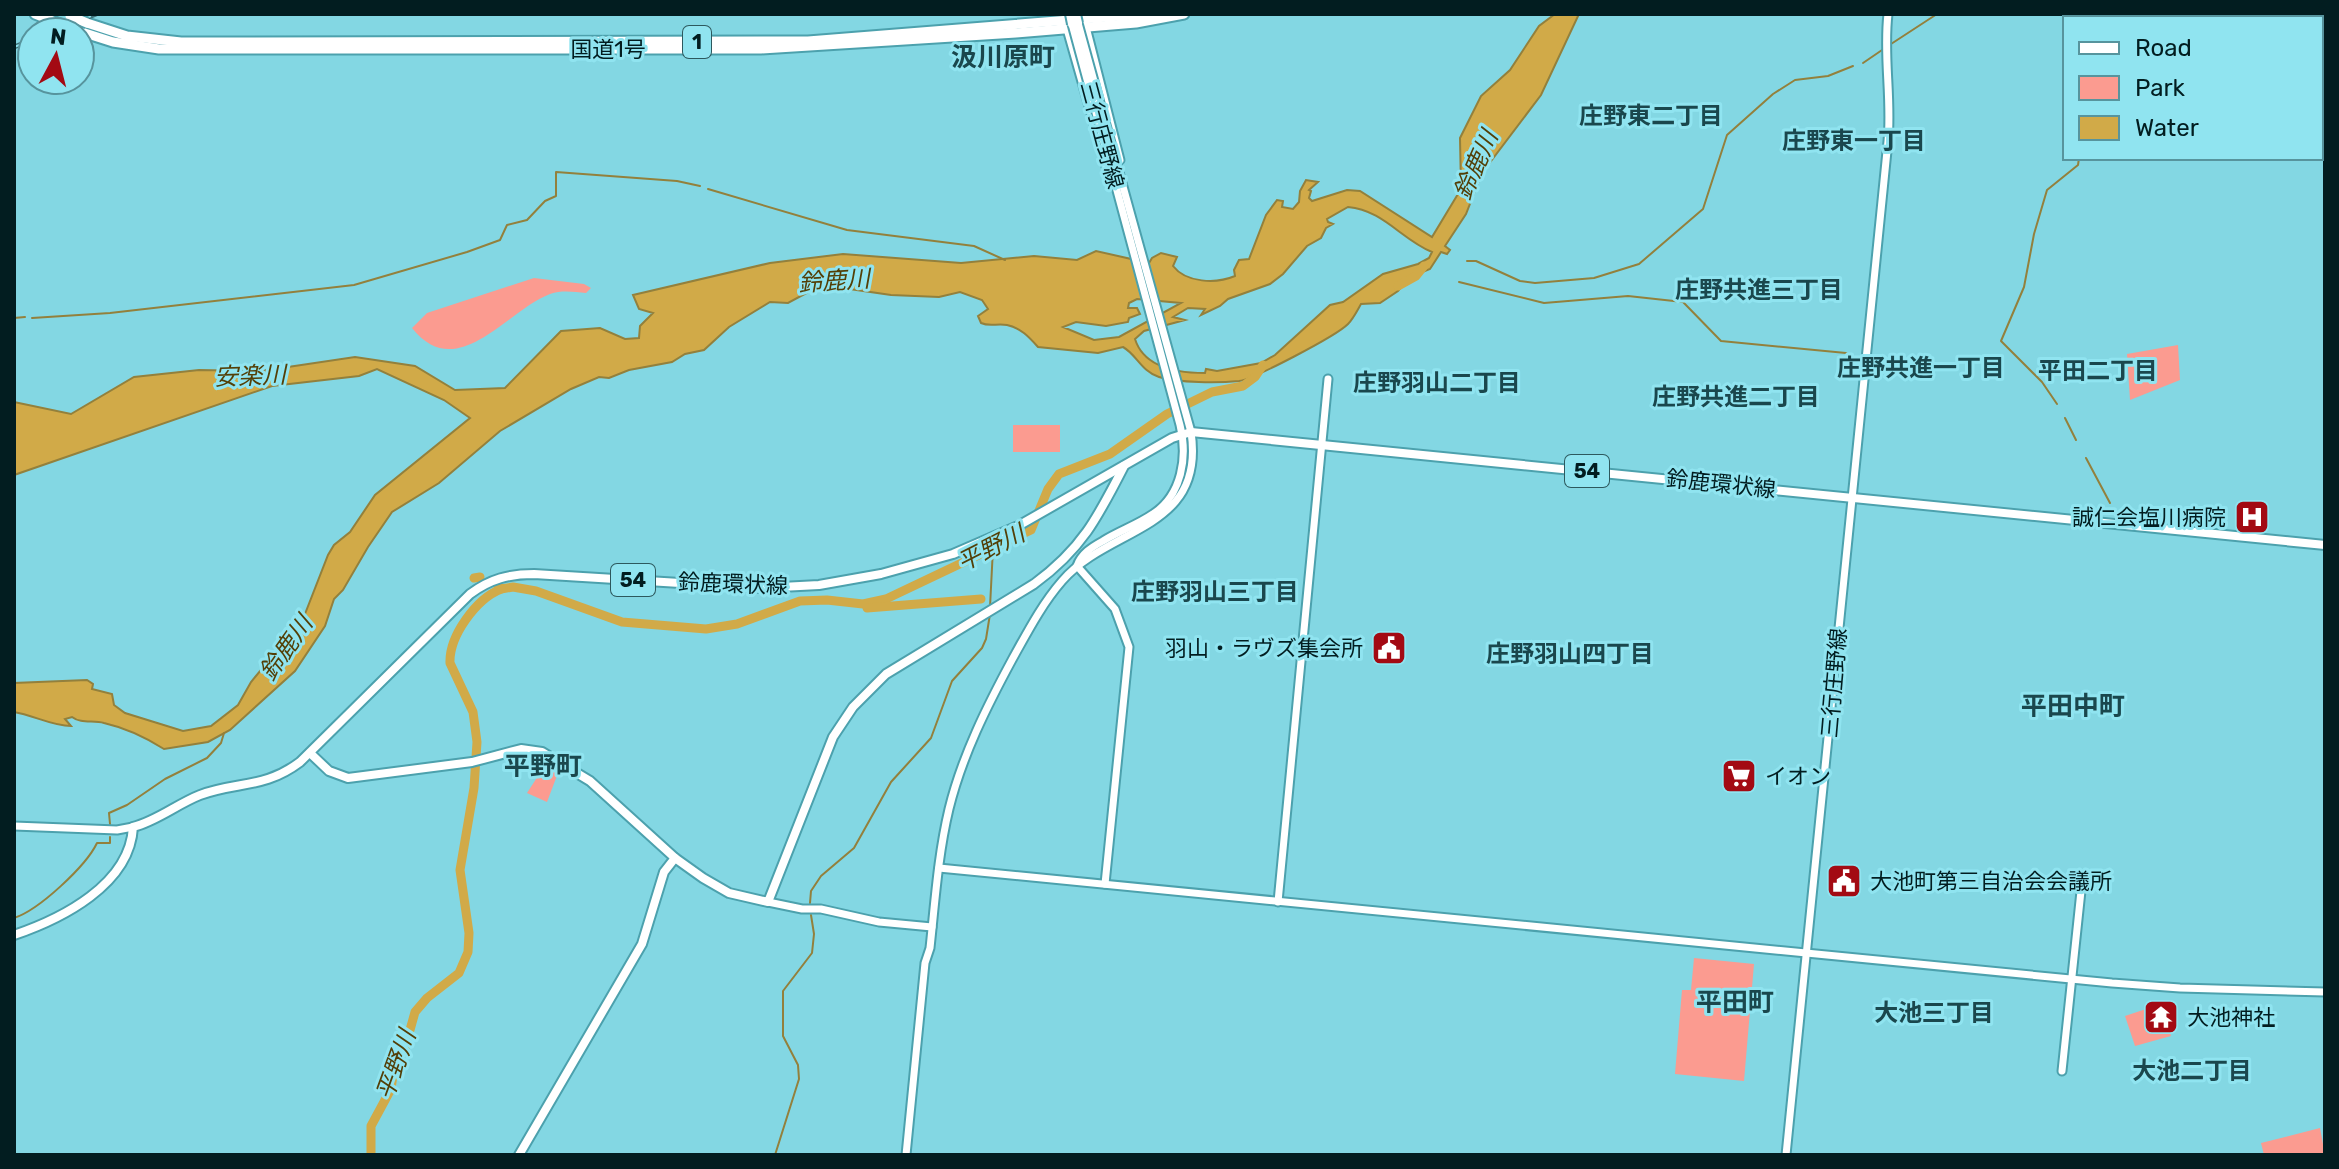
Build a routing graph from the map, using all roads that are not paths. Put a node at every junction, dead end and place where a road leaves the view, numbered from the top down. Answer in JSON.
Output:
{"nodes":[{"id":1,"x":1145,"y":14,"type":"edge"},
{"id":2,"x":1184,"y":14,"type":"edge"},
{"id":3,"x":1888,"y":14,"type":"edge"},
{"id":4,"x":1103,"y":16,"type":"edge"},
{"id":5,"x":1075,"y":20,"type":"edge"},
{"id":6,"x":96,"y":26,"type":"edge"},
{"id":7,"x":96,"y":34,"type":"edge"},
{"id":8,"x":1111,"y":156,"type":"junction"},
{"id":9,"x":1120,"y":204,"type":"junction"},
{"id":10,"x":1132,"y":220,"type":"junction"},
{"id":11,"x":1328,"y":379,"type":"dead end"},
{"id":12,"x":1185,"y":428,"type":"junction"},
{"id":13,"x":1322,"y":445,"type":"junction"},
{"id":14,"x":1124,"y":466,"type":"junction"},
{"id":15,"x":1107,"y":476,"type":"junction"},
{"id":16,"x":1110,"y":491,"type":"junction"},
{"id":17,"x":1852,"y":498,"type":"junction"},
{"id":18,"x":2325,"y":545,"type":"edge"},
{"id":19,"x":1077,"y":566,"type":"junction"},
{"id":20,"x":310,"y":753,"type":"junction"},
{"id":21,"x":14,"y":826,"type":"edge"},
{"id":22,"x":133,"y":827,"type":"junction"},
{"id":23,"x":675,"y":858,"type":"junction"},
{"id":24,"x":939,"y":868,"type":"junction"},
{"id":25,"x":1105,"y":884,"type":"junction"},
{"id":26,"x":2081,"y":891,"type":"dead end"},
{"id":27,"x":768,"y":902,"type":"junction"},
{"id":28,"x":1278,"y":902,"type":"junction"},
{"id":29,"x":932,"y":927,"type":"junction"},
{"id":30,"x":14,"y":935,"type":"edge"},
{"id":31,"x":1807,"y":954,"type":"junction"},
{"id":32,"x":2071,"y":980,"type":"junction"},
{"id":33,"x":2325,"y":992,"type":"edge"},
{"id":34,"x":2062,"y":1071,"type":"dead end"},
{"id":35,"x":519,"y":1155,"type":"edge"},
{"id":36,"x":906,"y":1155,"type":"edge"},
{"id":37,"x":1786,"y":1155,"type":"edge"}],
"edges":[{"from":1,"to":4,"type":"highway","name":"国道1号","number":"1"},
{"from":2,"to":5,"type":"highway","name":"国道1号","number":"1"},
{"from":3,"to":17,"type":"street","name":"三行庄野線"},
{"from":4,"to":5,"type":"highway","name":"国道1号","number":"1"},
{"from":5,"to":6,"type":"highway","name":"国道1号","number":"1","bridge":true},
{"from":5,"to":7,"type":"highway","name":"国道1号","number":"1"},
{"from":5,"to":8,"type":"street","name":"三行庄野線","bridge":true},
{"from":5,"to":9,"type":"street","name":"三行庄野線"},
{"from":5,"to":10,"type":"street","name":"三行庄野線"},
{"from":8,"to":9,"type":"street","name":"三行庄野線"},
{"from":8,"to":10,"type":"street","name":"三行庄野線"},
{"from":9,"to":12,"type":"street","name":"三行庄野線"},
{"from":10,"to":12,"type":"street","name":"三行庄野線"},
{"from":11,"to":13,"type":"street"},
{"from":12,"to":13,"type":"main road","name":"鈴鹿環状線","number":"54"},
{"from":12,"to":14,"type":"main road","name":"鈴鹿環状線","number":"54"},
{"from":12,"to":19,"type":"street"},
{"from":13,"to":17,"type":"main road","name":"鈴鹿環状線","number":"54"},
{"from":13,"to":28,"type":"street"},
{"from":14,"to":15,"type":"main road","name":"鈴鹿環状線","number":"54"},
{"from":14,"to":16,"type":"main road"},
{"from":15,"to":16,"type":"main road"},
{"from":15,"to":20,"type":"main road","name":"鈴鹿環状線","number":"54"},
{"from":16,"to":27,"type":"main road"},
{"from":17,"to":18,"type":"main road","name":"鈴鹿環状線","number":"54"},
{"from":17,"to":31,"type":"street","name":"三行庄野線"},
{"from":19,"to":24,"type":"street"},
{"from":19,"to":25,"type":"street"},
{"from":20,"to":22,"type":"main road","name":"鈴鹿環状線","number":"54"},
{"from":20,"to":23,"type":"main road"},
{"from":21,"to":22,"type":"street"},
{"from":22,"to":30,"type":"main road"},
{"from":23,"to":27,"type":"main road"},
{"from":23,"to":35,"type":"main road"},
{"from":24,"to":25,"type":"street"},
{"from":24,"to":29,"type":"street"},
{"from":25,"to":28,"type":"street"},
{"from":26,"to":32,"type":"street"},
{"from":27,"to":29,"type":"street"},
{"from":28,"to":31,"type":"street"},
{"from":29,"to":36,"type":"street"},
{"from":31,"to":32,"type":"street"},
{"from":31,"to":37,"type":"street","name":"三行庄野線"},
{"from":32,"to":33,"type":"street"},
{"from":32,"to":34,"type":"street"}]}
